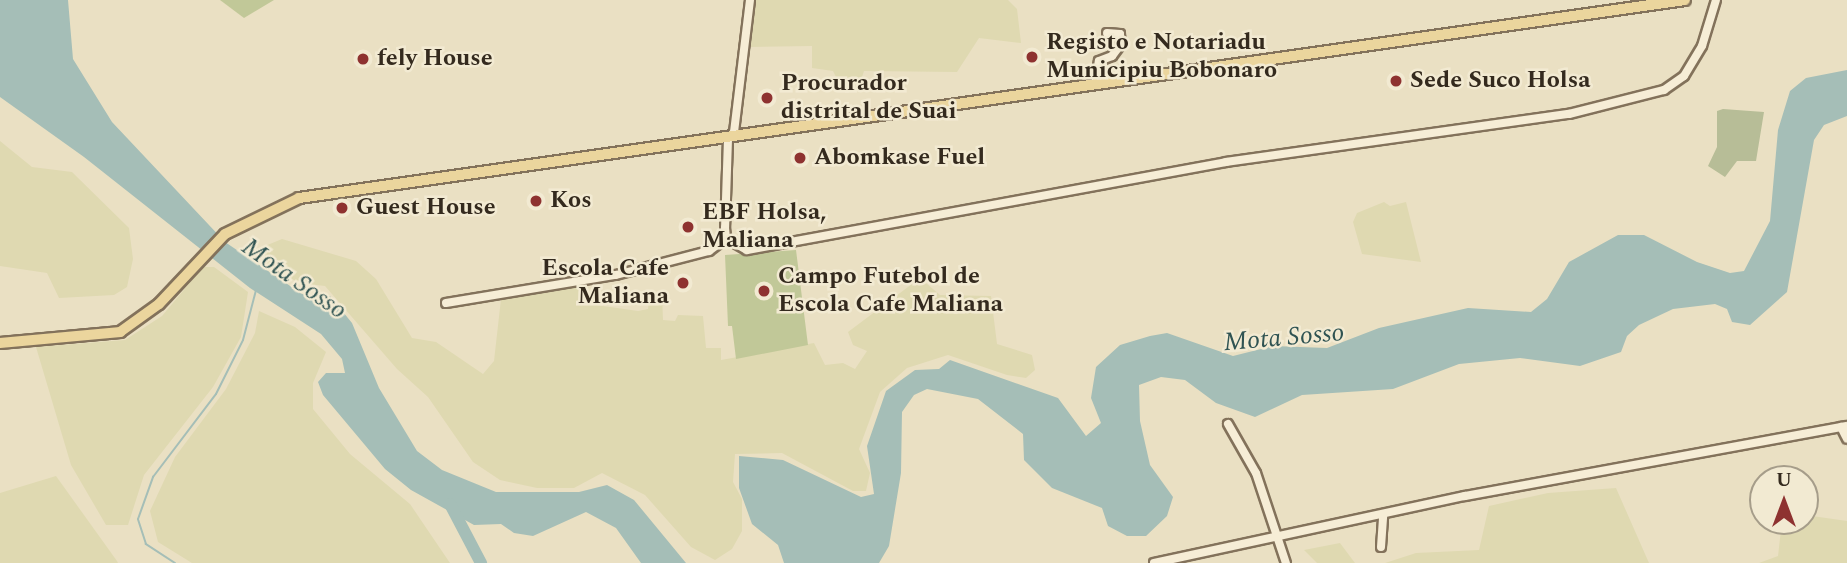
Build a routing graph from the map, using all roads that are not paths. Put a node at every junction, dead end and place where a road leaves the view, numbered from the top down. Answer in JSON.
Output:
{"nodes":[{"id":1,"x":750,"y":0,"type":"edge"},
{"id":2,"x":1685,"y":0,"type":"edge"},
{"id":3,"x":1716,"y":0,"type":"edge"},
{"id":4,"x":1107,"y":33,"type":"dead end"},
{"id":5,"x":1095,"y":85,"type":"junction"},
{"id":6,"x":728,"y":139,"type":"junction"},
{"id":7,"x":726,"y":238,"type":"junction"},
{"id":8,"x":446,"y":303,"type":"dead end"},
{"id":9,"x":0,"y":343,"type":"edge"},
{"id":10,"x":1228,"y":424,"type":"dead end"},
{"id":11,"x":1844,"y":426,"type":"edge"},
{"id":12,"x":1847,"y":439,"type":"edge"},
{"id":13,"x":1383,"y":515,"type":"junction"},
{"id":14,"x":1278,"y":539,"type":"junction"},
{"id":15,"x":1381,"y":547,"type":"dead end"},
{"id":16,"x":1154,"y":563,"type":"edge"},
{"id":17,"x":1286,"y":563,"type":"edge"}],
"edges":[{"from":1,"to":6,"type":"street"},
{"from":2,"to":5,"type":"main road"},
{"from":3,"to":7,"type":"street"},
{"from":4,"to":5,"type":"street"},
{"from":5,"to":6,"type":"main road"},
{"from":6,"to":7,"type":"street"},
{"from":6,"to":9,"type":"main road"},
{"from":7,"to":8,"type":"street"},
{"from":10,"to":14,"type":"street"},
{"from":11,"to":12,"type":"street"},
{"from":11,"to":13,"type":"street"},
{"from":13,"to":14,"type":"street"},
{"from":13,"to":15,"type":"street"},
{"from":14,"to":16,"type":"street"},
{"from":14,"to":17,"type":"street"}]}
